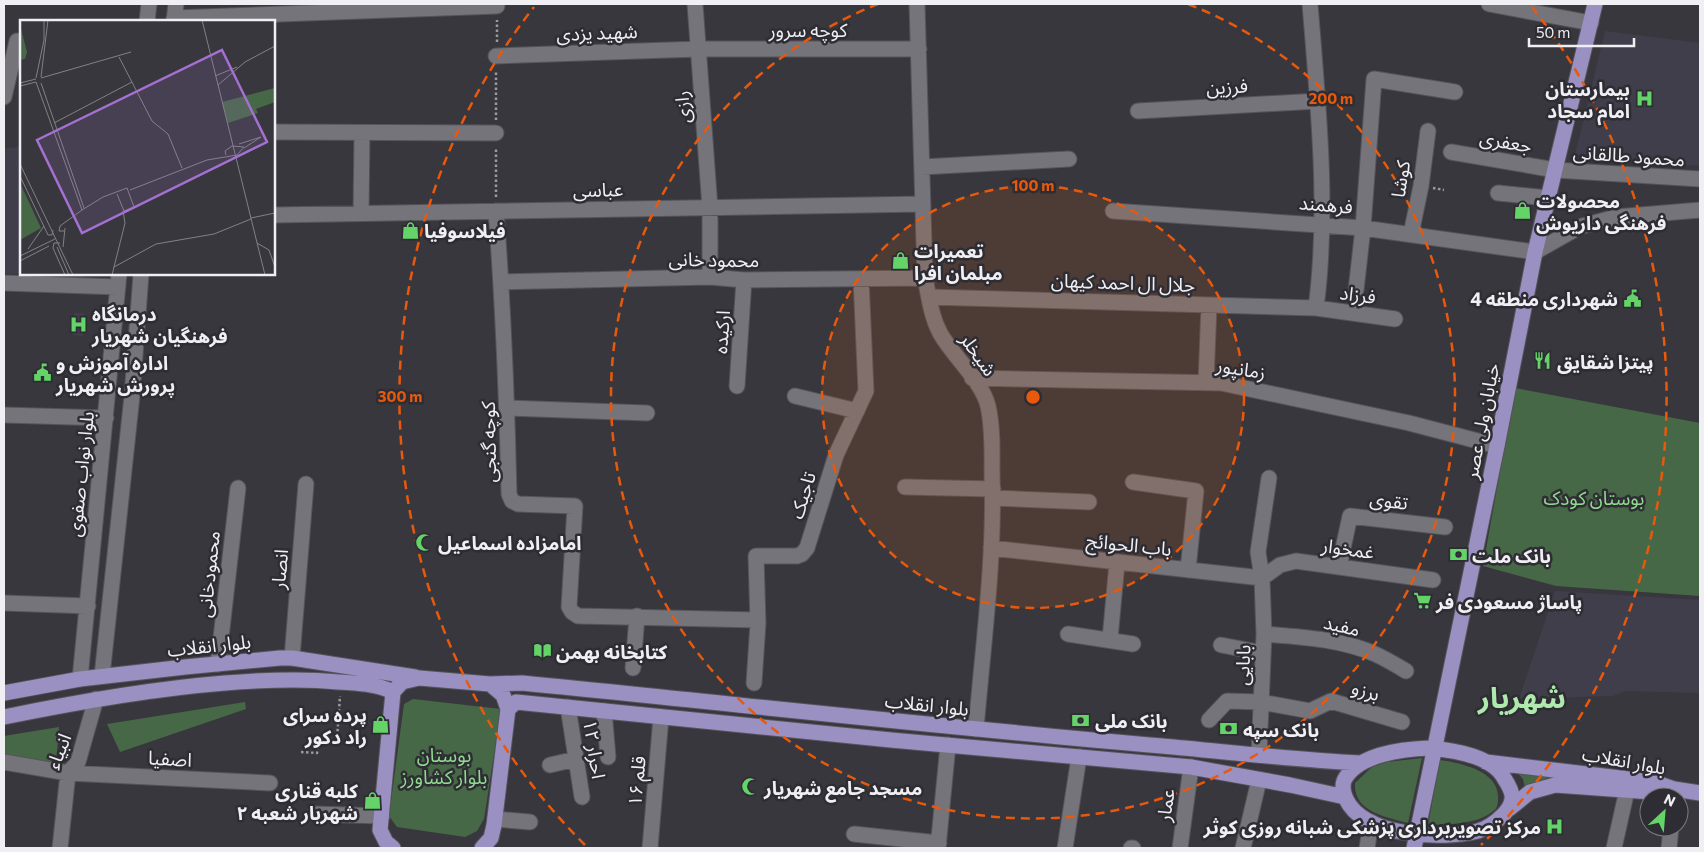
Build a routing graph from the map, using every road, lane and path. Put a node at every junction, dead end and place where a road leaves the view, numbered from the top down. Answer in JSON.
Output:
{"nodes":[{"id":1,"x":149,"y":4,"type":"edge"},
{"id":2,"x":695,"y":4,"type":"edge"},
{"id":3,"x":917,"y":4,"type":"edge"},
{"id":4,"x":1310,"y":4,"type":"edge"},
{"id":5,"x":1489,"y":4,"type":"edge"},
{"id":6,"x":1595,"y":4,"type":"edge"},
{"id":7,"x":497,"y":6,"type":"joint"},
{"id":8,"x":175,"y":14,"type":"edge"},
{"id":9,"x":147,"y":20,"type":"edge"},
{"id":10,"x":1591,"y":23,"type":"junction"},
{"id":11,"x":14,"y":40,"type":"edge"},
{"id":12,"x":919,"y":48,"type":"junction"},
{"id":13,"x":698,"y":49,"type":"junction"},
{"id":14,"x":496,"y":56,"type":"junction"},
{"id":15,"x":1455,"y":92,"type":"dead end"},
{"id":16,"x":4,"y":97,"type":"edge"},
{"id":17,"x":1318,"y":101,"type":"junction"},
{"id":18,"x":1138,"y":111,"type":"dead end"},
{"id":19,"x":1428,"y":131,"type":"dead end"},
{"id":20,"x":275,"y":132,"type":"edge"},
{"id":21,"x":362,"y":132,"type":"junction"},
{"id":22,"x":496,"y":133,"type":"junction"},
{"id":23,"x":1450,"y":152,"type":"dead end"},
{"id":24,"x":1068,"y":159,"type":"dead end"},
{"id":25,"x":922,"y":167,"type":"junction"},
{"id":26,"x":1555,"y":170,"type":"junction"},
{"id":27,"x":1700,"y":179,"type":"edge"},
{"id":28,"x":1498,"y":193,"type":"dead end"},
{"id":29,"x":1548,"y":198,"type":"junction"},
{"id":30,"x":923,"y":204,"type":"junction"},
{"id":31,"x":710,"y":208,"type":"junction"},
{"id":32,"x":1700,"y":210,"type":"edge"},
{"id":33,"x":496,"y":211,"type":"junction"},
{"id":34,"x":1113,"y":211,"type":"dead end"},
{"id":35,"x":361,"y":213,"type":"junction"},
{"id":36,"x":275,"y":214,"type":"edge"},
{"id":37,"x":1321,"y":224,"type":"junction"},
{"id":38,"x":1363,"y":228,"type":"junction"},
{"id":39,"x":1411,"y":234,"type":"junction"},
{"id":40,"x":1535,"y":252,"type":"junction"},
{"id":41,"x":142,"y":275,"type":"edge"},
{"id":42,"x":710,"y":276,"type":"junction"},
{"id":43,"x":925,"y":278,"type":"junction"},
{"id":44,"x":861,"y":279,"type":"junction"},
{"id":45,"x":119,"y":280,"type":"edge"},
{"id":46,"x":744,"y":280,"type":"junction"},
{"id":47,"x":4,"y":282,"type":"edge"},
{"id":48,"x":501,"y":282,"type":"junction"},
{"id":49,"x":1356,"y":290,"type":"dead end"},
{"id":50,"x":929,"y":297,"type":"junction"},
{"id":51,"x":1209,"y":305,"type":"junction"},
{"id":52,"x":1316,"y":308,"type":"junction"},
{"id":53,"x":1394,"y":319,"type":"dead end"},
{"id":54,"x":972,"y":378,"type":"junction"},
{"id":55,"x":1206,"y":382,"type":"junction"},
{"id":56,"x":738,"y":386,"type":"dead end"},
{"id":57,"x":795,"y":396,"type":"dead end"},
{"id":58,"x":507,"y":408,"type":"junction"},
{"id":59,"x":857,"y":411,"type":"junction"},
{"id":60,"x":647,"y":413,"type":"dead end"},
{"id":61,"x":4,"y":414,"type":"edge"},
{"id":62,"x":106,"y":418,"type":"junction"},
{"id":63,"x":1497,"y":446,"type":"junction"},
{"id":64,"x":1269,"y":478,"type":"dead end"},
{"id":65,"x":1133,"y":482,"type":"dead end"},
{"id":66,"x":306,"y":484,"type":"dead end"},
{"id":67,"x":905,"y":487,"type":"dead end"},
{"id":68,"x":238,"y":488,"type":"dead end"},
{"id":69,"x":993,"y":493,"type":"junction"},
{"id":70,"x":1089,"y":502,"type":"dead end"},
{"id":71,"x":1445,"y":527,"type":"dead end"},
{"id":72,"x":991,"y":548,"type":"junction"},
{"id":73,"x":1117,"y":563,"type":"junction"},
{"id":74,"x":1339,"y":567,"type":"junction"},
{"id":75,"x":1188,"y":570,"type":"junction"},
{"id":76,"x":90,"y":576,"type":"junction"},
{"id":77,"x":113,"y":578,"type":"junction"},
{"id":78,"x":1262,"y":578,"type":"junction"},
{"id":79,"x":1433,"y":580,"type":"dead end"},
{"id":80,"x":4,"y":603,"type":"edge"},
{"id":81,"x":88,"y":606,"type":"junction"},
{"id":82,"x":637,"y":616,"type":"junction"},
{"id":83,"x":758,"y":620,"type":"junction"},
{"id":84,"x":1068,"y":634,"type":"dead end"},
{"id":85,"x":1264,"y":634,"type":"junction"},
{"id":86,"x":1110,"y":639,"type":"junction"},
{"id":87,"x":1132,"y":644,"type":"dead end"},
{"id":88,"x":1221,"y":645,"type":"dead end"},
{"id":89,"x":1263,"y":653,"type":"junction"},
{"id":90,"x":292,"y":658,"type":"junction"},
{"id":91,"x":218,"y":664,"type":"junction"},
{"id":92,"x":633,"y":668,"type":"dead end"},
{"id":93,"x":1406,"y":671,"type":"dead end"},
{"id":94,"x":102,"y":676,"type":"junction"},
{"id":95,"x":80,"y":678,"type":"junction"},
{"id":96,"x":419,"y":678,"type":"junction"},
{"id":97,"x":342,"y":682,"type":"junction"},
{"id":98,"x":754,"y":683,"type":"dead end"},
{"id":99,"x":490,"y":684,"type":"junction"},
{"id":100,"x":393,"y":692,"type":"junction"},
{"id":101,"x":4,"y":693,"type":"edge"},
{"id":102,"x":96,"y":699,"type":"junction"},
{"id":103,"x":1261,"y":702,"type":"junction"},
{"id":104,"x":568,"y":707,"type":"junction"},
{"id":105,"x":508,"y":709,"type":"junction"},
{"id":106,"x":794,"y":710,"type":"junction"},
{"id":107,"x":604,"y":711,"type":"junction"},
{"id":108,"x":4,"y":717,"type":"edge"},
{"id":109,"x":661,"y":717,"type":"junction"},
{"id":110,"x":1209,"y":720,"type":"dead end"},
{"id":111,"x":1402,"y":722,"type":"dead end"},
{"id":112,"x":976,"y":729,"type":"junction"},
{"id":113,"x":793,"y":730,"type":"junction"},
{"id":114,"x":948,"y":745,"type":"junction"},
{"id":115,"x":1434,"y":749,"type":"junction"},
{"id":116,"x":300,"y":752,"type":"dead end"},
{"id":117,"x":1259,"y":754,"type":"junction"},
{"id":118,"x":608,"y":757,"type":"dead end"},
{"id":119,"x":1079,"y":757,"type":"junction"},
{"id":120,"x":576,"y":759,"type":"junction"},
{"id":121,"x":4,"y":762,"type":"edge"},
{"id":122,"x":1486,"y":762,"type":"junction"},
{"id":123,"x":1360,"y":764,"type":"junction"},
{"id":124,"x":550,"y":765,"type":"dead end"},
{"id":125,"x":1191,"y":767,"type":"junction"},
{"id":126,"x":68,"y":773,"type":"junction"},
{"id":127,"x":1259,"y":780,"type":"junction"},
{"id":128,"x":270,"y":783,"type":"dead end"},
{"id":129,"x":1663,"y":787,"type":"edge"},
{"id":130,"x":1627,"y":790,"type":"junction"},
{"id":131,"x":1639,"y":791,"type":"edge"},
{"id":132,"x":1345,"y":796,"type":"junction"},
{"id":133,"x":582,"y":797,"type":"dead end"},
{"id":134,"x":1509,"y":809,"type":"junction"},
{"id":135,"x":314,"y":814,"type":"dead end"},
{"id":136,"x":495,"y":819,"type":"junction"},
{"id":137,"x":530,"y":822,"type":"dead end"},
{"id":138,"x":1371,"y":822,"type":"junction"},
{"id":139,"x":381,"y":823,"type":"junction"},
{"id":140,"x":854,"y":834,"type":"dead end"},
{"id":141,"x":1415,"y":841,"type":"edge"},
{"id":142,"x":939,"y":846,"type":"edge"},
{"id":143,"x":60,"y":848,"type":"edge"},
{"id":144,"x":384,"y":848,"type":"edge"},
{"id":145,"x":393,"y":848,"type":"edge"},
{"id":146,"x":482,"y":848,"type":"edge"},
{"id":147,"x":650,"y":848,"type":"edge"},
{"id":148,"x":1065,"y":848,"type":"edge"},
{"id":149,"x":1180,"y":848,"type":"edge"},
{"id":150,"x":1243,"y":848,"type":"edge"},
{"id":151,"x":1367,"y":848,"type":"edge"},
{"id":152,"x":1614,"y":848,"type":"edge"}],
"edges":[{"from":1,"to":9,"type":"street"},
{"from":2,"to":13,"type":"street","name":"رازی"},
{"from":3,"to":12,"type":"street","name":"شیخلر"},
{"from":4,"to":17,"type":"street"},
{"from":5,"to":10,"type":"street"},
{"from":6,"to":10,"type":"main road","name":"خیابان ولی عصر"},
{"from":7,"to":8,"type":"street"},
{"from":7,"to":14,"type":"path"},
{"from":10,"to":26,"type":"main road","name":"خیابان ولی عصر"},
{"from":11,"to":16,"type":"street"},
{"from":12,"to":13,"type":"street","name":"کوچه سرور"},
{"from":12,"to":25,"type":"street","name":"شیخلر"},
{"from":13,"to":14,"type":"street","name":"شهید یزدی"},
{"from":13,"to":31,"type":"street","name":"رازی"},
{"from":14,"to":22,"type":"path"},
{"from":15,"to":38,"type":"street"},
{"from":17,"to":18,"type":"street","name":"فرزین"},
{"from":17,"to":37,"type":"street"},
{"from":19,"to":39,"type":"street","name":"کوشا"},
{"from":20,"to":21,"type":"street"},
{"from":21,"to":22,"type":"street"},
{"from":21,"to":35,"type":"street"},
{"from":22,"to":33,"type":"path"},
{"from":23,"to":26,"type":"street","name":"جعفری"},
{"from":24,"to":25,"type":"street"},
{"from":25,"to":30,"type":"street","name":"شیخلر"},
{"from":26,"to":27,"type":"street","name":"محمود طالقانی"},
{"from":26,"to":29,"type":"main road","name":"خیابان ولی عصر"},
{"from":28,"to":29,"type":"street"},
{"from":29,"to":40,"type":"main road","name":"خیابان ولی عصر"},
{"from":30,"to":31,"type":"street","name":"عباسی"},
{"from":30,"to":43,"type":"street","name":"شیخلر"},
{"from":31,"to":33,"type":"street","name":"عباسی"},
{"from":31,"to":42,"type":"street","name":"رازی"},
{"from":32,"to":40,"type":"street"},
{"from":33,"to":35,"type":"street","name":"عباسی"},
{"from":33,"to":48,"type":"street","name":"کوچه گنجی"},
{"from":34,"to":37,"type":"street","name":"فرهمند"},
{"from":35,"to":36,"type":"street","name":"عباسی"},
{"from":37,"to":38,"type":"street","name":"فرهمند"},
{"from":37,"to":52,"type":"street"},
{"from":38,"to":39,"type":"street","name":"فرهمند"},
{"from":38,"to":49,"type":"street"},
{"from":39,"to":40,"type":"street","name":"فرهمند"},
{"from":40,"to":63,"type":"main road","name":"خیابان ولی عصر"},
{"from":41,"to":77,"type":"street"},
{"from":42,"to":46,"type":"street","name":"محمود خانی"},
{"from":42,"to":48,"type":"street","name":"محمود خانی"},
{"from":43,"to":44,"type":"street","name":"محمود خانی"},
{"from":43,"to":50,"type":"street","name":"شیخلر"},
{"from":44,"to":46,"type":"street","name":"محمود خانی"},
{"from":44,"to":59,"type":"street","name":"تاجیک"},
{"from":45,"to":47,"type":"street"},
{"from":45,"to":62,"type":"street","name":"بلوار نواب صفوی"},
{"from":46,"to":56,"type":"street","name":"ارکیده"},
{"from":48,"to":58,"type":"street","name":"کوچه گنجی"},
{"from":50,"to":51,"type":"street","name":"جلال ال احمد کیهان"},
{"from":50,"to":54,"type":"street","name":"شیخلر"},
{"from":51,"to":52,"type":"street","name":"جلال ال احمد کیهان"},
{"from":51,"to":55,"type":"street"},
{"from":52,"to":53,"type":"street","name":"فرزاد"},
{"from":54,"to":55,"type":"street","name":"زمانپور"},
{"from":54,"to":69,"type":"street","name":"شیخلر"},
{"from":55,"to":63,"type":"street","name":"زمانپور"},
{"from":57,"to":59,"type":"street"},
{"from":58,"to":60,"type":"street"},
{"from":58,"to":82,"type":"street","name":"کوچه گنجی"},
{"from":59,"to":83,"type":"street","name":"تاجیک"},
{"from":61,"to":62,"type":"street"},
{"from":62,"to":76,"type":"street","name":"بلوار نواب صفوی"},
{"from":63,"to":115,"type":"main road","name":"خیابان ولی عصر"},
{"from":64,"to":78,"type":"street","name":"بابایی"},
{"from":65,"to":75,"type":"street"},
{"from":66,"to":90,"type":"street","name":"انصار"},
{"from":67,"to":69,"type":"street"},
{"from":68,"to":91,"type":"street","name":"محمودخانی"},
{"from":69,"to":70,"type":"street"},
{"from":69,"to":72,"type":"street","name":"شیخلر"},
{"from":71,"to":74,"type":"street","name":"تقوی"},
{"from":72,"to":73,"type":"street","name":"باب الحوائج"},
{"from":72,"to":112,"type":"street","name":"شیخلر"},
{"from":73,"to":75,"type":"street","name":"باب الحوائج"},
{"from":73,"to":86,"type":"street"},
{"from":74,"to":78,"type":"street","name":"غمخوار"},
{"from":74,"to":79,"type":"street","name":"غمخوار"},
{"from":75,"to":78,"type":"street","name":"باب الحوائج"},
{"from":76,"to":77,"type":"street"},
{"from":76,"to":81,"type":"street","name":"بلوار نواب صفوی"},
{"from":77,"to":94,"type":"street"},
{"from":78,"to":85,"type":"street","name":"بابایی"},
{"from":80,"to":81,"type":"street"},
{"from":81,"to":95,"type":"street","name":"بلوار نواب صفوی"},
{"from":82,"to":83,"type":"street","name":"کوچه گنجی"},
{"from":82,"to":92,"type":"street"},
{"from":83,"to":98,"type":"street","name":"تاجیک"},
{"from":84,"to":86,"type":"street"},
{"from":85,"to":89,"type":"street","name":"بابایی"},
{"from":85,"to":93,"type":"street","name":"مفید"},
{"from":86,"to":87,"type":"street"},
{"from":88,"to":89,"type":"street"},
{"from":89,"to":103,"type":"street","name":"بابایی"},
{"from":90,"to":91,"type":"main road","name":"بلوار انقلاب"},
{"from":90,"to":96,"type":"main road","name":"بلوار انقلاب"},
{"from":91,"to":94,"type":"main road","name":"بلوار انقلاب"},
{"from":94,"to":95,"type":"main road","name":"بلوار انقلاب"},
{"from":95,"to":101,"type":"main road","name":"بلوار انقلاب"},
{"from":96,"to":99,"type":"main road","name":"بلوار انقلاب"},
{"from":96,"to":100,"type":"main road"},
{"from":97,"to":100,"type":"main road","name":"بلوار انقلاب"},
{"from":97,"to":102,"type":"main road","name":"بلوار انقلاب"},
{"from":97,"to":116,"type":"path"},
{"from":99,"to":105,"type":"main road"},
{"from":99,"to":106,"type":"main road","name":"بلوار انقلاب"},
{"from":100,"to":139,"type":"main road"},
{"from":102,"to":108,"type":"main road","name":"بلوار انقلاب"},
{"from":102,"to":126,"type":"street","name":"انبیاء"},
{"from":103,"to":110,"type":"street","name":"برزو"},
{"from":103,"to":111,"type":"street","name":"برزو"},
{"from":103,"to":117,"type":"street","name":"بابایی"},
{"from":104,"to":105,"type":"main road","name":"بلوار انقلاب"},
{"from":104,"to":107,"type":"main road","name":"بلوار انقلاب"},
{"from":104,"to":120,"type":"street","name":"احرار ۱۲"},
{"from":105,"to":136,"type":"main road"},
{"from":106,"to":112,"type":"main road","name":"بلوار انقلاب"},
{"from":106,"to":113,"type":"main road"},
{"from":107,"to":109,"type":"main road","name":"بلوار انقلاب"},
{"from":107,"to":118,"type":"street"},
{"from":109,"to":113,"type":"main road","name":"بلوار انقلاب"},
{"from":109,"to":147,"type":"street","name":"قلم ۱۶"},
{"from":112,"to":117,"type":"main road","name":"بلوار انقلاب"},
{"from":113,"to":114,"type":"main road","name":"بلوار انقلاب"},
{"from":114,"to":119,"type":"main road","name":"بلوار انقلاب"},
{"from":114,"to":142,"type":"street"},
{"from":115,"to":122,"type":"main road"},
{"from":115,"to":123,"type":"main road"},
{"from":115,"to":141,"type":"main road","name":"خیابان ولی عصر"},
{"from":117,"to":123,"type":"main road","name":"بلوار انقلاب"},
{"from":119,"to":125,"type":"main road","name":"بلوار انقلاب"},
{"from":119,"to":148,"type":"street"},
{"from":120,"to":124,"type":"street"},
{"from":120,"to":133,"type":"street","name":"احرار ۱۲"},
{"from":121,"to":126,"type":"street","name":"اصفیا"},
{"from":122,"to":129,"type":"main road","name":"بلوار انقلاب"},
{"from":122,"to":134,"type":"main road"},
{"from":123,"to":132,"type":"main road"},
{"from":125,"to":127,"type":"main road","name":"بلوار انقلاب"},
{"from":125,"to":149,"type":"street","name":"عمار"},
{"from":126,"to":128,"type":"street","name":"اصفیا"},
{"from":126,"to":143,"type":"street","name":"انبیاء"},
{"from":127,"to":132,"type":"main road","name":"بلوار انقلاب"},
{"from":127,"to":150,"type":"street"},
{"from":130,"to":131,"type":"main road","name":"بلوار انقلاب"},
{"from":130,"to":134,"type":"main road","name":"بلوار انقلاب"},
{"from":130,"to":152,"type":"street"},
{"from":132,"to":138,"type":"main road","name":"بلوار انقلاب"},
{"from":134,"to":141,"type":"main road","name":"بلوار انقلاب"},
{"from":135,"to":139,"type":"street"},
{"from":136,"to":137,"type":"street"},
{"from":136,"to":146,"type":"main road"},
{"from":138,"to":141,"type":"main road","name":"بلوار انقلاب"},
{"from":138,"to":151,"type":"street"},
{"from":139,"to":144,"type":"street"},
{"from":139,"to":145,"type":"main road"},
{"from":140,"to":142,"type":"street"}]}
